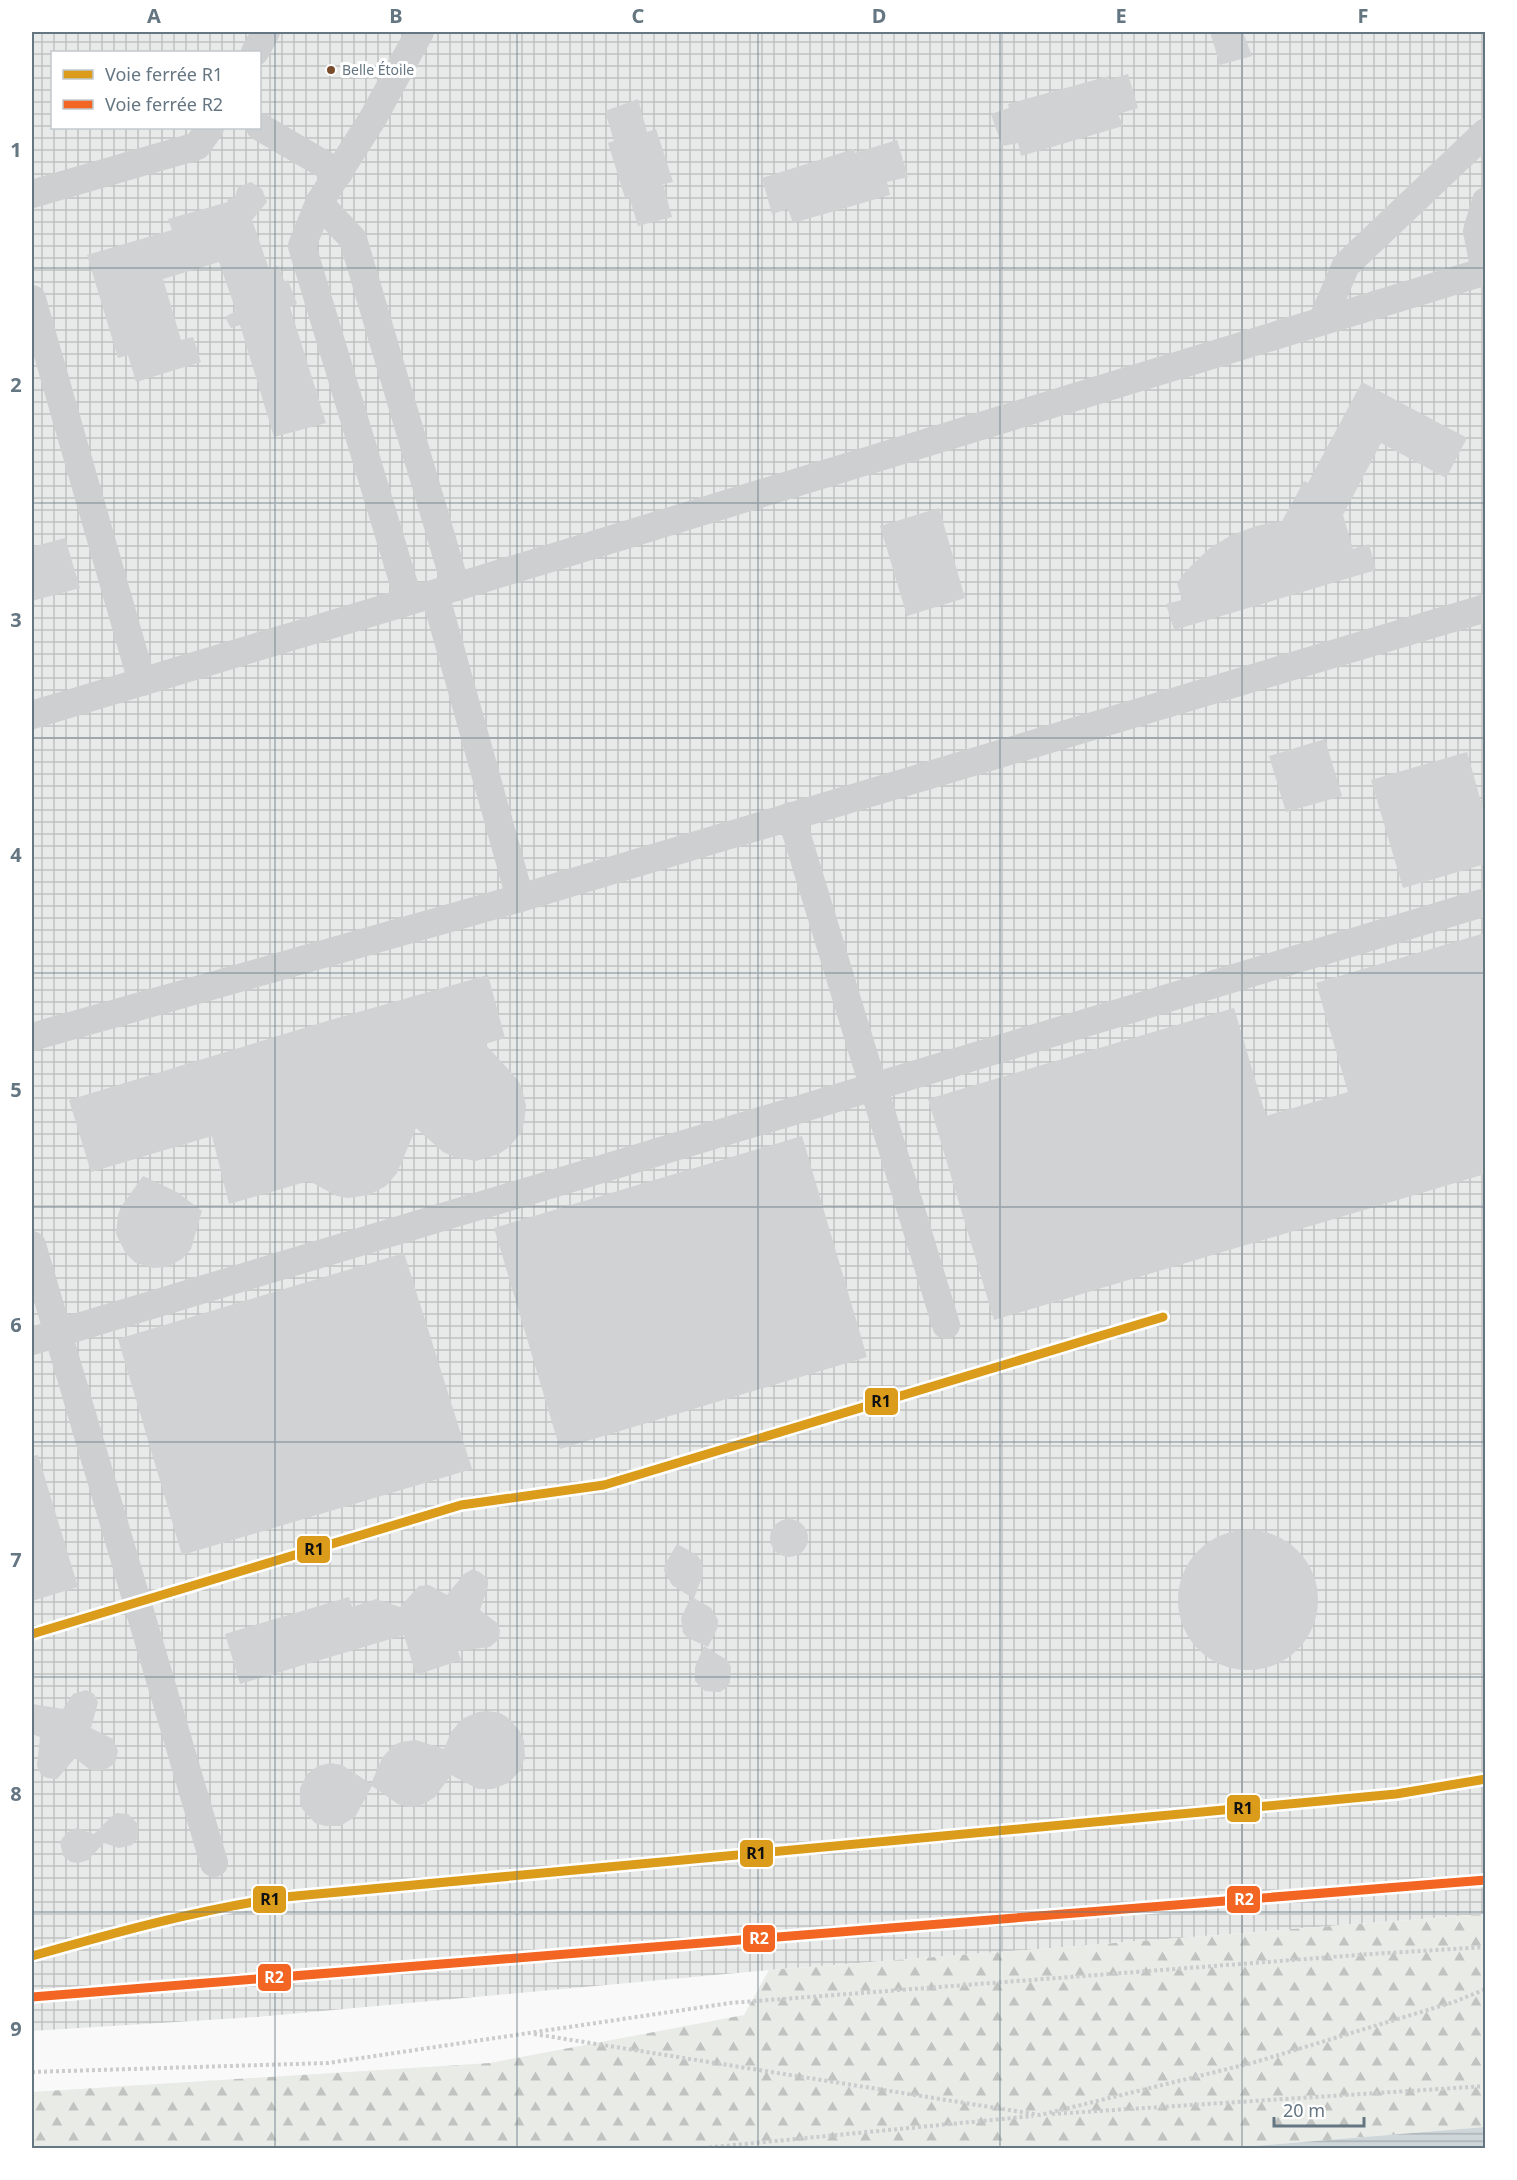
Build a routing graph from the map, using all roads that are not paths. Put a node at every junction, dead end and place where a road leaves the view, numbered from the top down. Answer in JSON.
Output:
{"nodes":[{"id":1,"x":267,"y":32,"type":"edge"},
{"id":2,"x":420,"y":32,"type":"edge"},
{"id":3,"x":256,"y":51,"type":"edge"},
{"id":4,"x":261,"y":128,"type":"edge"},
{"id":5,"x":209,"y":129,"type":"edge"},
{"id":6,"x":1485,"y":132,"type":"edge"},
{"id":7,"x":339,"y":174,"type":"junction"},
{"id":8,"x":32,"y":194,"type":"edge"},
{"id":9,"x":1485,"y":201,"type":"edge"},
{"id":10,"x":319,"y":203,"type":"junction"},
{"id":11,"x":1485,"y":271,"type":"edge"},
{"id":12,"x":32,"y":299,"type":"edge"},
{"id":13,"x":1322,"y":321,"type":"junction"},
{"id":14,"x":433,"y":594,"type":"junction"},
{"id":15,"x":1485,"y":608,"type":"edge"},
{"id":16,"x":142,"y":682,"type":"junction"},
{"id":17,"x":32,"y":715,"type":"edge"},
{"id":18,"x":791,"y":816,"type":"junction"},
{"id":19,"x":520,"y":898,"type":"junction"},
{"id":20,"x":1485,"y":902,"type":"edge"},
{"id":21,"x":32,"y":1037,"type":"edge"},
{"id":22,"x":874,"y":1087,"type":"junction"},
{"id":23,"x":32,"y":1245,"type":"edge"},
{"id":24,"x":946,"y":1325,"type":"dead end"},
{"id":25,"x":44,"y":1337,"type":"edge"},
{"id":26,"x":214,"y":1863,"type":"dead end"}],
"edges":[{"from":1,"to":3,"type":"street"},
{"from":2,"to":7,"type":"street"},
{"from":4,"to":7,"type":"street"},
{"from":5,"to":8,"type":"street"},
{"from":6,"to":13,"type":"street"},
{"from":7,"to":10,"type":"street"},
{"from":9,"to":11,"type":"street"},
{"from":10,"to":14,"type":"street"},
{"from":10,"to":14,"type":"street"},
{"from":11,"to":13,"type":"street"},
{"from":12,"to":16,"type":"street"},
{"from":13,"to":14,"type":"street"},
{"from":14,"to":16,"type":"street"},
{"from":14,"to":19,"type":"street"},
{"from":15,"to":18,"type":"street"},
{"from":16,"to":17,"type":"street"},
{"from":18,"to":19,"type":"street"},
{"from":18,"to":22,"type":"street"},
{"from":19,"to":21,"type":"street"},
{"from":20,"to":22,"type":"street"},
{"from":22,"to":24,"type":"street"},
{"from":22,"to":25,"type":"street"},
{"from":23,"to":25,"type":"street"},
{"from":25,"to":26,"type":"street"}]}
